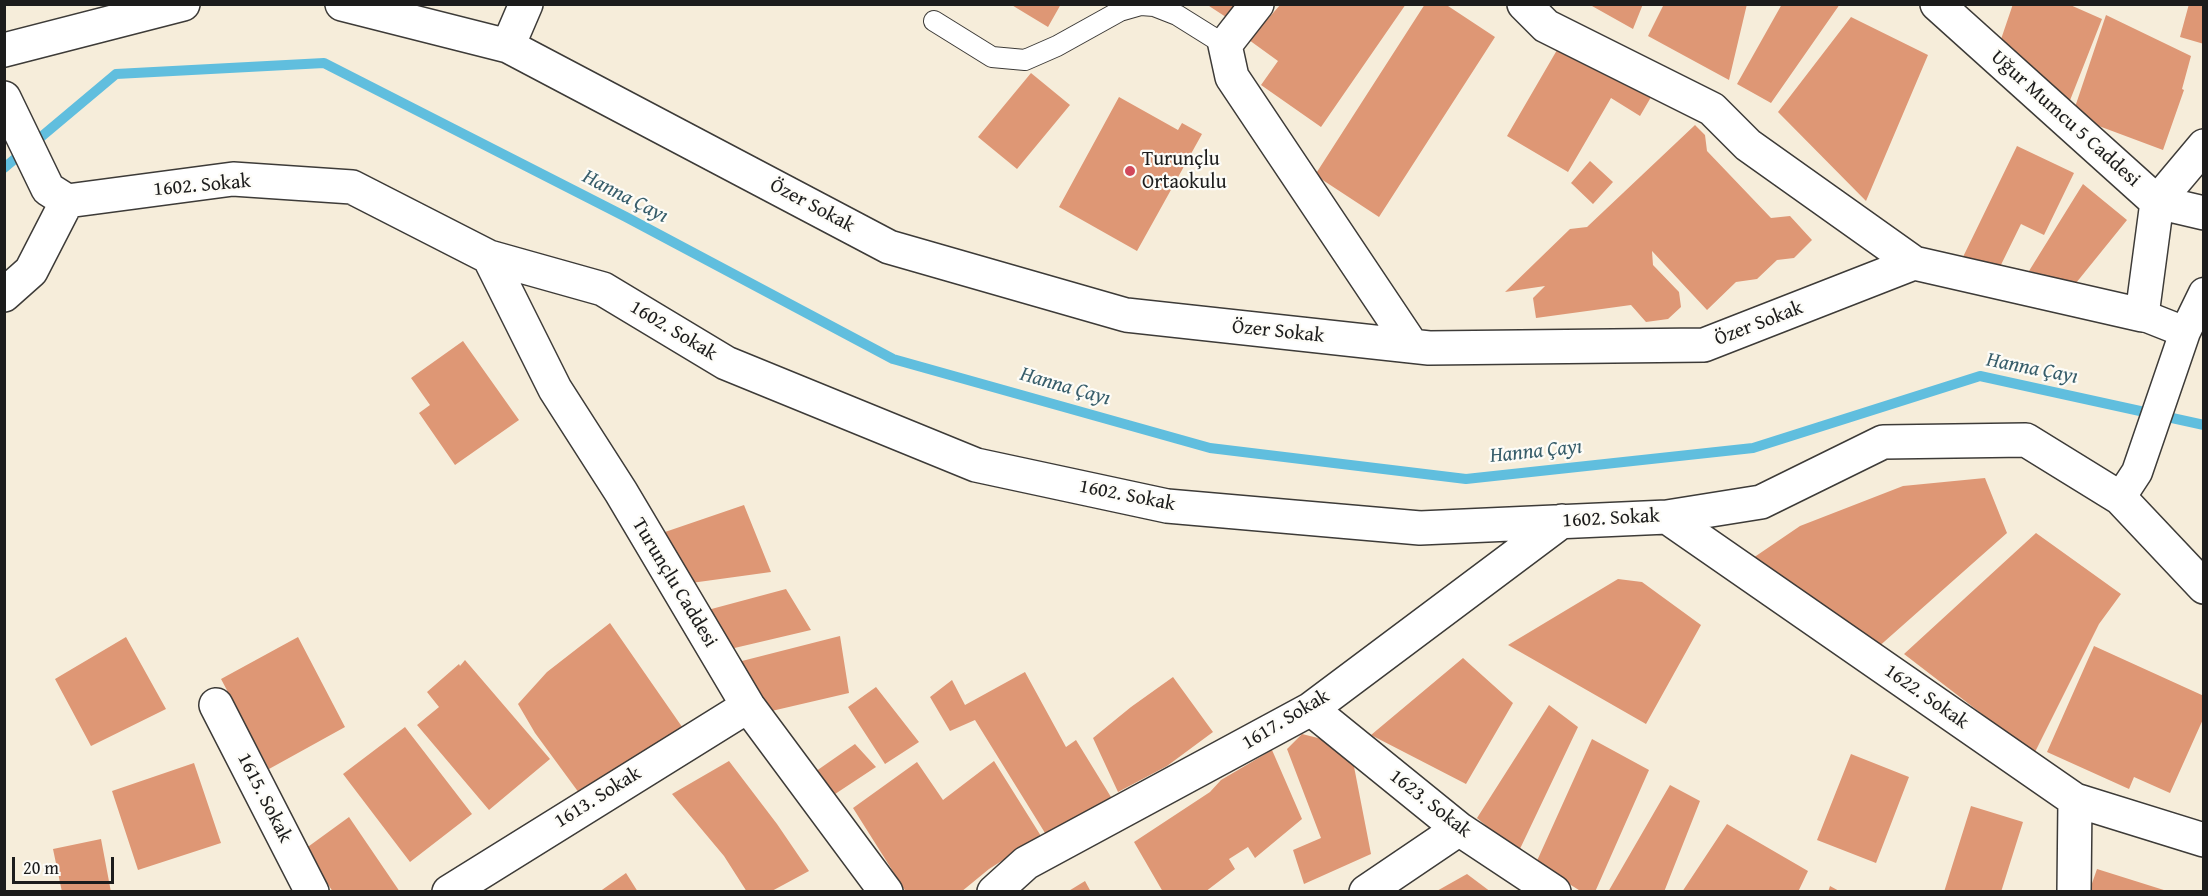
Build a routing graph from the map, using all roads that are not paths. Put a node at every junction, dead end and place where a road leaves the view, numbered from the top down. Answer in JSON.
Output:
{"nodes":[{"id":1,"x":183,"y":4,"type":"edge"},
{"id":2,"x":342,"y":4,"type":"edge"},
{"id":3,"x":526,"y":4,"type":"edge"},
{"id":4,"x":1257,"y":4,"type":"edge"},
{"id":5,"x":1524,"y":4,"type":"edge"},
{"id":6,"x":1938,"y":4,"type":"edge"},
{"id":7,"x":934,"y":21,"type":"dead end"},
{"id":8,"x":1226,"y":45,"type":"junction"},
{"id":9,"x":507,"y":46,"type":"junction"},
{"id":10,"x":4,"y":50,"type":"edge"},
{"id":11,"x":4,"y":98,"type":"edge"},
{"id":12,"x":2204,"y":146,"type":"edge"},
{"id":13,"x":57,"y":195,"type":"junction"},
{"id":14,"x":2157,"y":202,"type":"junction"},
{"id":15,"x":2204,"y":213,"type":"edge"},
{"id":16,"x":489,"y":257,"type":"junction"},
{"id":17,"x":1914,"y":263,"type":"junction"},
{"id":18,"x":2204,"y":292,"type":"edge"},
{"id":19,"x":4,"y":295,"type":"edge"},
{"id":20,"x":2142,"y":315,"type":"junction"},
{"id":21,"x":2185,"y":332,"type":"junction"},
{"id":22,"x":1412,"y":346,"type":"junction"},
{"id":23,"x":2128,"y":485,"type":"junction"},
{"id":24,"x":1667,"y":517,"type":"junction"},
{"id":25,"x":1562,"y":521,"type":"junction"},
{"id":26,"x":2204,"y":587,"type":"edge"},
{"id":27,"x":216,"y":705,"type":"dead end"},
{"id":28,"x":748,"y":706,"type":"junction"},
{"id":29,"x":1311,"y":709,"type":"junction"},
{"id":30,"x":2075,"y":800,"type":"junction"},
{"id":31,"x":1459,"y":829,"type":"junction"},
{"id":32,"x":2204,"y":840,"type":"edge"},
{"id":33,"x":312,"y":891,"type":"edge"},
{"id":34,"x":449,"y":891,"type":"edge"},
{"id":35,"x":886,"y":891,"type":"edge"},
{"id":36,"x":993,"y":891,"type":"edge"},
{"id":37,"x":1366,"y":891,"type":"edge"},
{"id":38,"x":1554,"y":891,"type":"edge"},
{"id":39,"x":2074,"y":891,"type":"edge"}],
"edges":[{"from":1,"to":10,"type":"street"},
{"from":2,"to":9,"type":"street","name":"Özer Sokak"},
{"from":3,"to":9,"type":"street"},
{"from":4,"to":8,"type":"street"},
{"from":5,"to":17,"type":"street"},
{"from":6,"to":14,"type":"street","name":"Uğur Mumcu 5 Caddesi"},
{"from":7,"to":8,"type":"lane"},
{"from":8,"to":22,"type":"street"},
{"from":9,"to":22,"type":"street","name":"Özer Sokak"},
{"from":11,"to":13,"type":"street"},
{"from":12,"to":14,"type":"street"},
{"from":13,"to":16,"type":"street","name":"1602. Sokak"},
{"from":13,"to":19,"type":"street"},
{"from":14,"to":15,"type":"street","name":"Uğur Mumcu 5 Caddesi"},
{"from":14,"to":20,"type":"street"},
{"from":16,"to":25,"type":"street","name":"1602. Sokak"},
{"from":16,"to":28,"type":"street","name":"Turunçlu Caddesi"},
{"from":17,"to":20,"type":"street"},
{"from":17,"to":22,"type":"street","name":"Özer Sokak"},
{"from":18,"to":21,"type":"street"},
{"from":20,"to":21,"type":"street"},
{"from":21,"to":23,"type":"street"},
{"from":23,"to":24,"type":"street","name":"1602. Sokak"},
{"from":23,"to":26,"type":"street","name":"1602. Sokak"},
{"from":24,"to":25,"type":"street","name":"1602. Sokak"},
{"from":24,"to":30,"type":"street","name":"1622. Sokak"},
{"from":25,"to":29,"type":"street","name":"1617. Sokak"},
{"from":27,"to":33,"type":"street","name":"1615. Sokak"},
{"from":28,"to":34,"type":"street","name":"1613. Sokak"},
{"from":28,"to":35,"type":"street","name":"Turunçlu Caddesi"},
{"from":29,"to":31,"type":"street","name":"1623. Sokak"},
{"from":29,"to":36,"type":"street","name":"1617. Sokak"},
{"from":30,"to":32,"type":"street","name":"1622. Sokak"},
{"from":30,"to":39,"type":"street"},
{"from":31,"to":37,"type":"street"},
{"from":31,"to":38,"type":"street","name":"1623. Sokak"}]}
